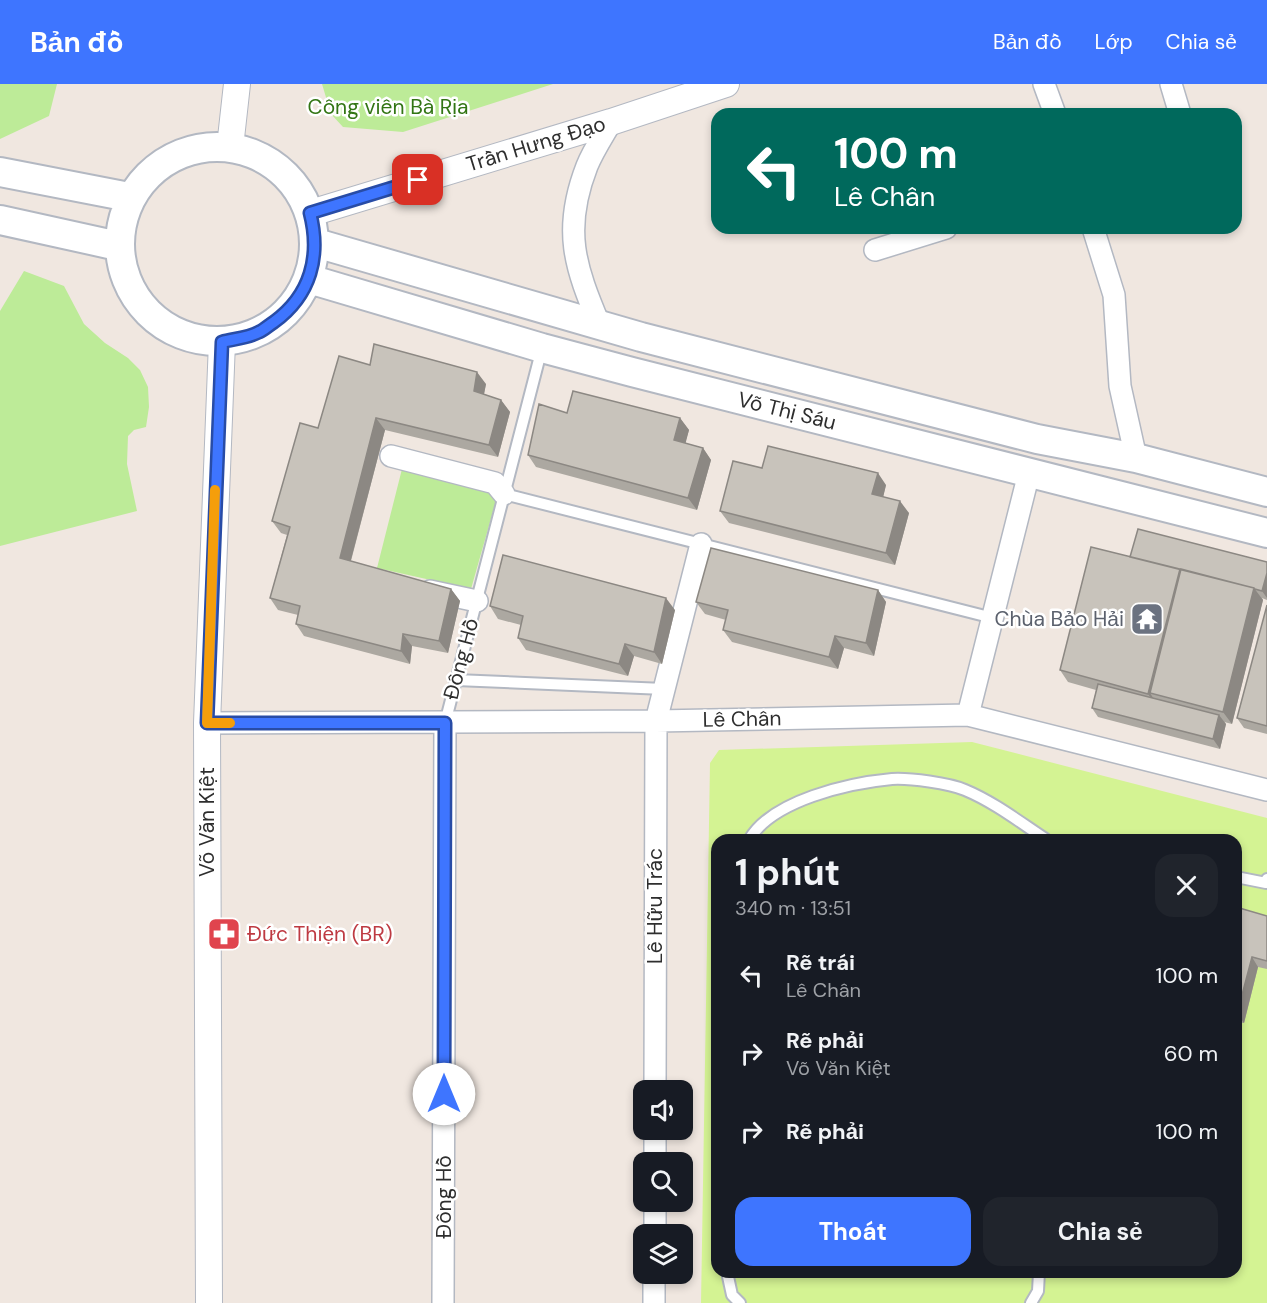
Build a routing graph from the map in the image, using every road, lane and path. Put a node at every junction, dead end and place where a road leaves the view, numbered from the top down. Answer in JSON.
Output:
{"nodes":[{"id":1,"x":237,"y":84,"type":"edge"},
{"id":2,"x":726,"y":84,"type":"edge"},
{"id":3,"x":1044,"y":84,"type":"edge"},
{"id":4,"x":1171,"y":84,"type":"edge"},
{"id":5,"x":1053,"y":108,"type":"edge"},
{"id":6,"x":1178,"y":108,"type":"edge"},
{"id":7,"x":611,"y":122,"type":"junction"},
{"id":8,"x":230,"y":147,"type":"junction"},
{"id":9,"x":0,"y":172,"type":"edge"},
{"id":10,"x":129,"y":196,"type":"junction"},
{"id":11,"x":310,"y":213,"type":"junction"},
{"id":12,"x":0,"y":220,"type":"edge"},
{"id":13,"x":926,"y":234,"type":"edge"},
{"id":14,"x":1095,"y":234,"type":"edge"},
{"id":15,"x":316,"y":243,"type":"junction"},
{"id":16,"x":118,"y":246,"type":"junction"},
{"id":17,"x":874,"y":250,"type":"dead end"},
{"id":18,"x":309,"y":279,"type":"junction"},
{"id":19,"x":600,"y":326,"type":"junction"},
{"id":20,"x":222,"y":342,"type":"junction"},
{"id":21,"x":542,"y":348,"type":"junction"},
{"id":22,"x":391,"y":456,"type":"dead end"},
{"id":23,"x":1136,"y":458,"type":"junction"},
{"id":24,"x":1029,"y":473,"type":"junction"},
{"id":25,"x":1267,"y":492,"type":"edge"},
{"id":26,"x":504,"y":494,"type":"junction"},
{"id":27,"x":1267,"y":533,"type":"edge"},
{"id":28,"x":701,"y":544,"type":"junction"},
{"id":29,"x":410,"y":586,"type":"edge"},
{"id":30,"x":477,"y":601,"type":"junction"},
{"id":31,"x":993,"y":618,"type":"junction"},
{"id":32,"x":456,"y":680,"type":"junction"},
{"id":33,"x":664,"y":689,"type":"junction"},
{"id":34,"x":968,"y":715,"type":"junction"},
{"id":35,"x":656,"y":721,"type":"junction"},
{"id":36,"x":207,"y":723,"type":"junction"},
{"id":37,"x":445,"y":723,"type":"junction"},
{"id":38,"x":1267,"y":790,"type":"edge"},
{"id":39,"x":752,"y":834,"type":"edge"},
{"id":40,"x":1038,"y":834,"type":"edge"},
{"id":41,"x":1242,"y":878,"type":"edge"},
{"id":42,"x":1267,"y":879,"type":"edge"},
{"id":43,"x":655,"y":1080,"type":"edge"},
{"id":44,"x":728,"y":1278,"type":"edge"},
{"id":45,"x":1038,"y":1278,"type":"edge"},
{"id":46,"x":654,"y":1284,"type":"edge"},
{"id":47,"x":209,"y":1303,"type":"edge"},
{"id":48,"x":443,"y":1303,"type":"edge"},
{"id":49,"x":654,"y":1303,"type":"edge"},
{"id":50,"x":740,"y":1303,"type":"edge"},
{"id":51,"x":1031,"y":1303,"type":"edge"}],
"edges":[{"from":1,"to":8,"type":"street"},
{"from":2,"to":7,"type":"street","name":"Trần Hưng Đạo"},
{"from":3,"to":5,"type":"street"},
{"from":4,"to":6,"type":"street"},
{"from":7,"to":11,"type":"street","name":"Trần Hưng Đạo"},
{"from":7,"to":19,"type":"street"},
{"from":8,"to":10,"type":"main road"},
{"from":8,"to":11,"type":"main road"},
{"from":9,"to":10,"type":"main road"},
{"from":10,"to":16,"type":"main road"},
{"from":11,"to":15,"type":"main road"},
{"from":12,"to":16,"type":"main road"},
{"from":13,"to":17,"type":"street"},
{"from":14,"to":23,"type":"street"},
{"from":15,"to":18,"type":"main road"},
{"from":15,"to":19,"type":"main road","name":"Võ Thị Sáu"},
{"from":16,"to":20,"type":"main road"},
{"from":18,"to":20,"type":"main road"},
{"from":18,"to":21,"type":"main road","name":"Võ Thị Sáu"},
{"from":19,"to":23,"type":"main road","name":"Võ Thị Sáu"},
{"from":20,"to":36,"type":"street","name":"Võ Văn Kiệt"},
{"from":21,"to":24,"type":"main road","name":"Võ Thị Sáu"},
{"from":21,"to":26,"type":"lane","name":"Đông Hồ"},
{"from":22,"to":26,"type":"street"},
{"from":23,"to":25,"type":"main road","name":"Võ Thị Sáu"},
{"from":24,"to":27,"type":"main road","name":"Võ Thị Sáu"},
{"from":24,"to":31,"type":"street"},
{"from":26,"to":28,"type":"lane"},
{"from":26,"to":30,"type":"lane","name":"Đông Hồ"},
{"from":28,"to":31,"type":"lane"},
{"from":28,"to":33,"type":"street","name":"Lê Hữu Trác"},
{"from":29,"to":30,"type":"street"},
{"from":30,"to":32,"type":"lane","name":"Đông Hồ"},
{"from":31,"to":34,"type":"street"},
{"from":32,"to":33,"type":"lane"},
{"from":32,"to":37,"type":"lane","name":"Đông Hồ"},
{"from":33,"to":35,"type":"street","name":"Lê Hữu Trác"},
{"from":34,"to":35,"type":"street","name":"Lê Chân"},
{"from":34,"to":38,"type":"street","name":"Lê Chân"},
{"from":35,"to":37,"type":"street","name":"Lê Chân"},
{"from":35,"to":43,"type":"street","name":"Lê Hữu Trác"},
{"from":36,"to":37,"type":"street","name":"Lê Chân"},
{"from":36,"to":47,"type":"street","name":"Võ Văn Kiệt"},
{"from":37,"to":48,"type":"street","name":"Đông Hồ"},
{"from":39,"to":40,"type":"lane"},
{"from":41,"to":42,"type":"lane"},
{"from":44,"to":50,"type":"lane"},
{"from":45,"to":51,"type":"lane"},
{"from":46,"to":49,"type":"street"}]}
